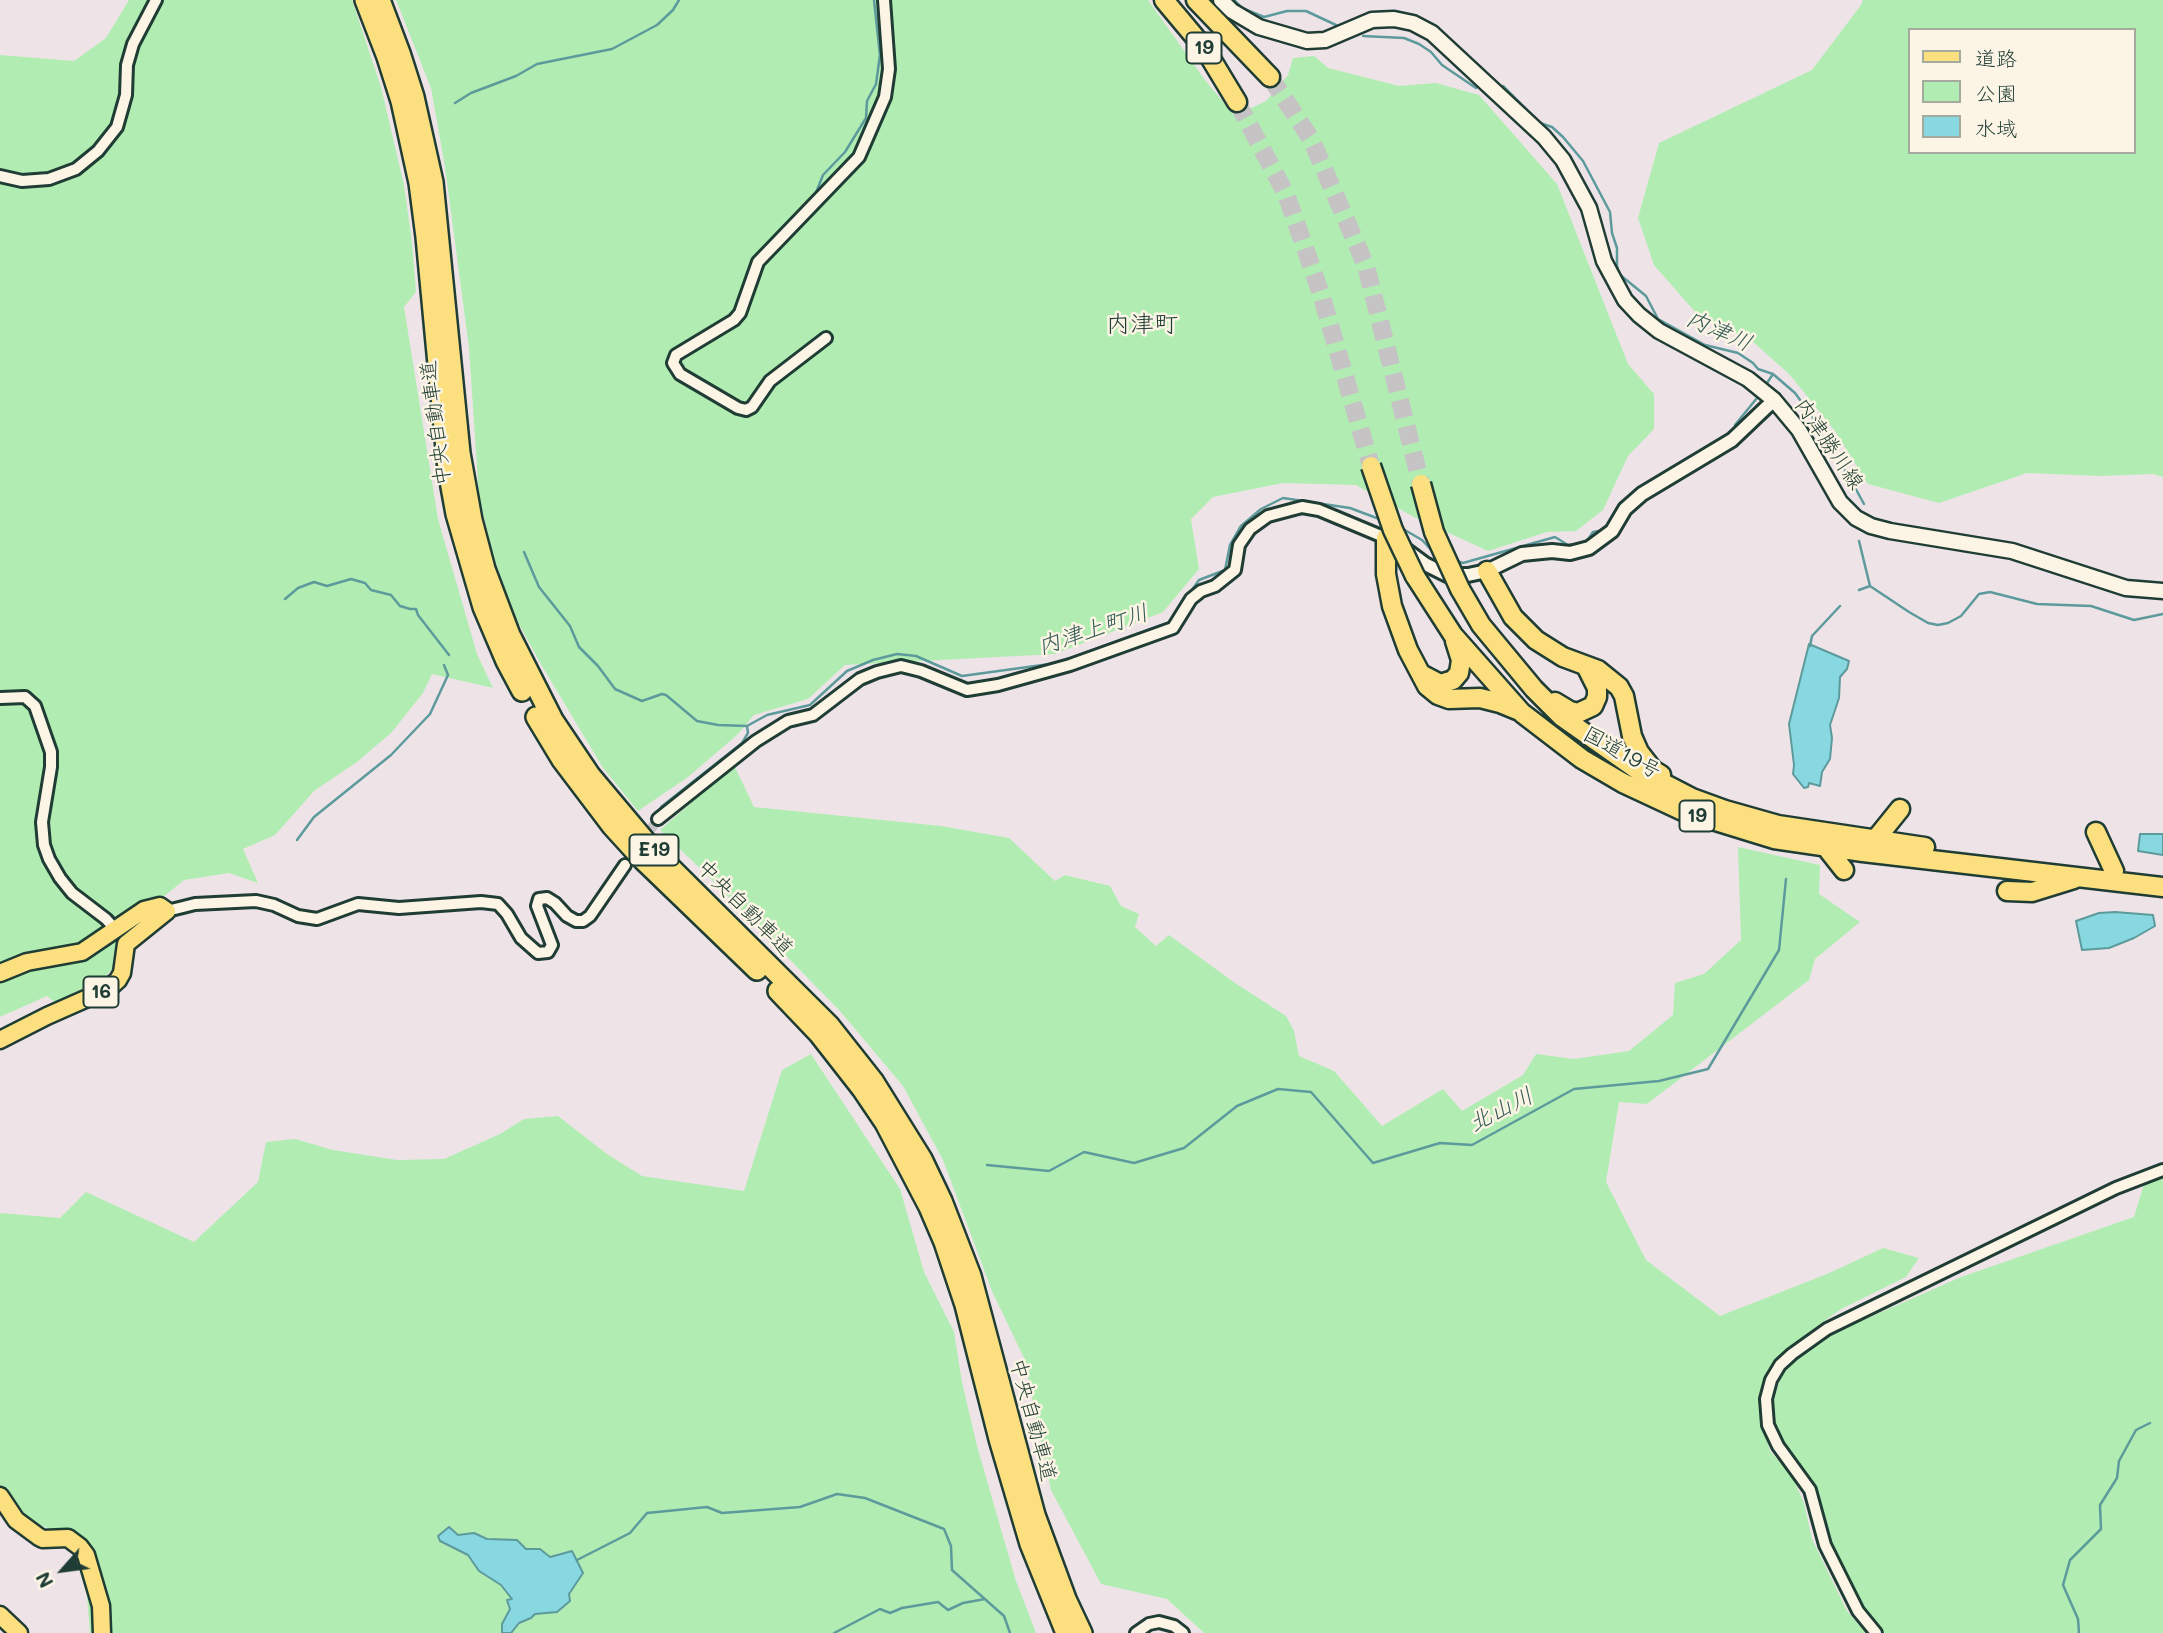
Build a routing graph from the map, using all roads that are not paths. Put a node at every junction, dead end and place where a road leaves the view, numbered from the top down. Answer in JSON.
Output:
{"nodes":[{"id":1,"x":156,"y":0,"type":"edge"},
{"id":2,"x":365,"y":0,"type":"edge"},
{"id":3,"x":380,"y":0,"type":"edge"},
{"id":4,"x":884,"y":0,"type":"edge"},
{"id":5,"x":1164,"y":0,"type":"edge"},
{"id":6,"x":1196,"y":0,"type":"edge"},
{"id":7,"x":1221,"y":0,"type":"edge"},
{"id":8,"x":1270,"y":78,"type":"tunnel mouth"},
{"id":9,"x":1237,"y":102,"type":"tunnel mouth"},
{"id":10,"x":0,"y":176,"type":"edge"},
{"id":11,"x":826,"y":338,"type":"dead end"},
{"id":12,"x":1774,"y":400,"type":"junction"},
{"id":13,"x":1371,"y":466,"type":"tunnel mouth"},
{"id":14,"x":1421,"y":484,"type":"tunnel mouth"},
{"id":15,"x":1386,"y":538,"type":"junction"},
{"id":16,"x":1487,"y":571,"type":"junction"},
{"id":17,"x":2163,"y":591,"type":"edge"},
{"id":18,"x":1453,"y":635,"type":"junction"},
{"id":19,"x":1586,"y":666,"type":"junction"},
{"id":20,"x":1419,"y":671,"type":"junction"},
{"id":21,"x":1534,"y":689,"type":"junction"},
{"id":22,"x":0,"y":698,"type":"edge"},
{"id":23,"x":1522,"y":713,"type":"junction"},
{"id":24,"x":1692,"y":798,"type":"junction"},
{"id":25,"x":1900,"y":809,"type":"dead end"},
{"id":26,"x":659,"y":819,"type":"tunnel mouth"},
{"id":27,"x":2096,"y":832,"type":"dead end"},
{"id":28,"x":1875,"y":840,"type":"junction"},
{"id":29,"x":1825,"y":846,"type":"junction"},
{"id":30,"x":625,"y":865,"type":"dead end"},
{"id":31,"x":1844,"y":870,"type":"dead end"},
{"id":32,"x":2114,"y":871,"type":"junction"},
{"id":33,"x":2163,"y":876,"type":"edge"},
{"id":34,"x":2081,"y":877,"type":"junction"},
{"id":35,"x":2163,"y":887,"type":"edge"},
{"id":36,"x":2007,"y":891,"type":"dead end"},
{"id":37,"x":167,"y":911,"type":"junction"},
{"id":38,"x":116,"y":930,"type":"junction"},
{"id":39,"x":0,"y":973,"type":"edge"},
{"id":40,"x":0,"y":1040,"type":"edge"},
{"id":41,"x":2163,"y":1170,"type":"edge"},
{"id":42,"x":0,"y":1496,"type":"edge"},
{"id":43,"x":0,"y":1615,"type":"edge"},
{"id":44,"x":19,"y":1633,"type":"edge"},
{"id":45,"x":102,"y":1633,"type":"edge"},
{"id":46,"x":1066,"y":1633,"type":"edge"},
{"id":47,"x":1082,"y":1633,"type":"edge"},
{"id":48,"x":1136,"y":1633,"type":"edge"},
{"id":49,"x":1183,"y":1633,"type":"edge"},
{"id":50,"x":1876,"y":1633,"type":"edge"}],
"edges":[{"from":1,"to":10,"type":"street"},
{"from":2,"to":46,"type":"highway","name":"中央自動車道","number":"E19"},
{"from":3,"to":47,"type":"highway","name":"中央自動車道","number":"E19"},
{"from":4,"to":11,"type":"street"},
{"from":5,"to":9,"type":"highway","number":"19"},
{"from":6,"to":8,"type":"highway","number":"19"},
{"from":7,"to":12,"type":"main road","name":"内津勝川線"},
{"from":12,"to":16,"type":"street"},
{"from":12,"to":17,"type":"main road","name":"内津勝川線"},
{"from":13,"to":18,"type":"highway","name":"国道19号","number":"19","bridge":true},
{"from":14,"to":21,"type":"highway","name":"国道19号","number":"19","bridge":true},
{"from":15,"to":16,"type":"street"},
{"from":15,"to":20,"type":"highway"},
{"from":15,"to":26,"type":"street"},
{"from":16,"to":19,"type":"highway"},
{"from":18,"to":20,"type":"highway"},
{"from":18,"to":23,"type":"highway","name":"国道19号","number":"19"},
{"from":19,"to":21,"type":"highway"},
{"from":19,"to":24,"type":"highway"},
{"from":20,"to":23,"type":"highway"},
{"from":21,"to":24,"type":"highway","name":"国道19号","number":"19"},
{"from":22,"to":38,"type":"street"},
{"from":23,"to":29,"type":"highway","name":"国道19号","number":"19"},
{"from":24,"to":28,"type":"highway","name":"国道19号","number":"19"},
{"from":25,"to":28,"type":"highway"},
{"from":27,"to":32,"type":"highway"},
{"from":28,"to":32,"type":"highway","name":"国道19号","number":"19"},
{"from":29,"to":31,"type":"highway"},
{"from":29,"to":34,"type":"highway","name":"国道19号","number":"19"},
{"from":30,"to":37,"type":"street"},
{"from":32,"to":33,"type":"highway","name":"国道19号","number":"19"},
{"from":34,"to":35,"type":"highway","name":"国道19号","number":"19"},
{"from":34,"to":36,"type":"highway"},
{"from":37,"to":38,"type":"main road","number":"16"},
{"from":37,"to":40,"type":"main road","number":"16"},
{"from":38,"to":39,"type":"main road","number":"16"},
{"from":41,"to":50,"type":"street"},
{"from":42,"to":45,"type":"main road"},
{"from":43,"to":44,"type":"main road"},
{"from":48,"to":49,"type":"street"}]}
